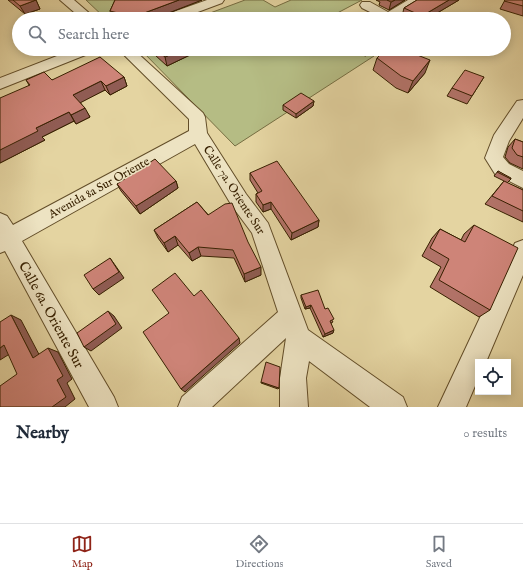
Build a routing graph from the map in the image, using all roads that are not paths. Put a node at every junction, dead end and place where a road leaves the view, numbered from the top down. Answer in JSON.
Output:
{"nodes":[{"id":1,"x":66,"y":0,"type":"edge"},
{"id":2,"x":218,"y":0,"type":"edge"},
{"id":3,"x":417,"y":0,"type":"edge"},
{"id":4,"x":366,"y":5,"type":"dead end"},
{"id":5,"x":81,"y":12,"type":"edge"},
{"id":6,"x":186,"y":12,"type":"edge"},
{"id":7,"x":377,"y":12,"type":"edge"},
{"id":8,"x":397,"y":12,"type":"edge"},
{"id":9,"x":70,"y":56,"type":"edge"},
{"id":10,"x":133,"y":56,"type":"edge"},
{"id":11,"x":0,"y":84,"type":"edge"},
{"id":12,"x":523,"y":105,"type":"edge"},
{"id":13,"x":198,"y":134,"type":"junction"},
{"id":14,"x":523,"y":180,"type":"edge"},
{"id":15,"x":3,"y":234,"type":"edge"},
{"id":16,"x":523,"y":250,"type":"edge"},
{"id":17,"x":295,"y":327,"type":"junction"},
{"id":18,"x":104,"y":407,"type":"edge"},
{"id":19,"x":192,"y":407,"type":"edge"},
{"id":20,"x":294,"y":407,"type":"edge"},
{"id":21,"x":393,"y":407,"type":"edge"},
{"id":22,"x":452,"y":407,"type":"edge"}],
"edges":[{"from":1,"to":5,"type":"street"},
{"from":2,"to":6,"type":"street"},
{"from":3,"to":8,"type":"street"},
{"from":4,"to":7,"type":"street"},
{"from":9,"to":11,"type":"street"},
{"from":10,"to":13,"type":"street","name":"Calle 7a. Oriente Sur"},
{"from":12,"to":14,"type":"street"},
{"from":13,"to":15,"type":"street","name":"Avenida 8a Sur Oriente"},
{"from":13,"to":17,"type":"street","name":"Calle 7a. Oriente Sur"},
{"from":15,"to":18,"type":"street","name":"Calle 6a. Oriente Sur"},
{"from":16,"to":22,"type":"street"},
{"from":17,"to":19,"type":"street"},
{"from":17,"to":20,"type":"street"},
{"from":17,"to":21,"type":"street"}]}
